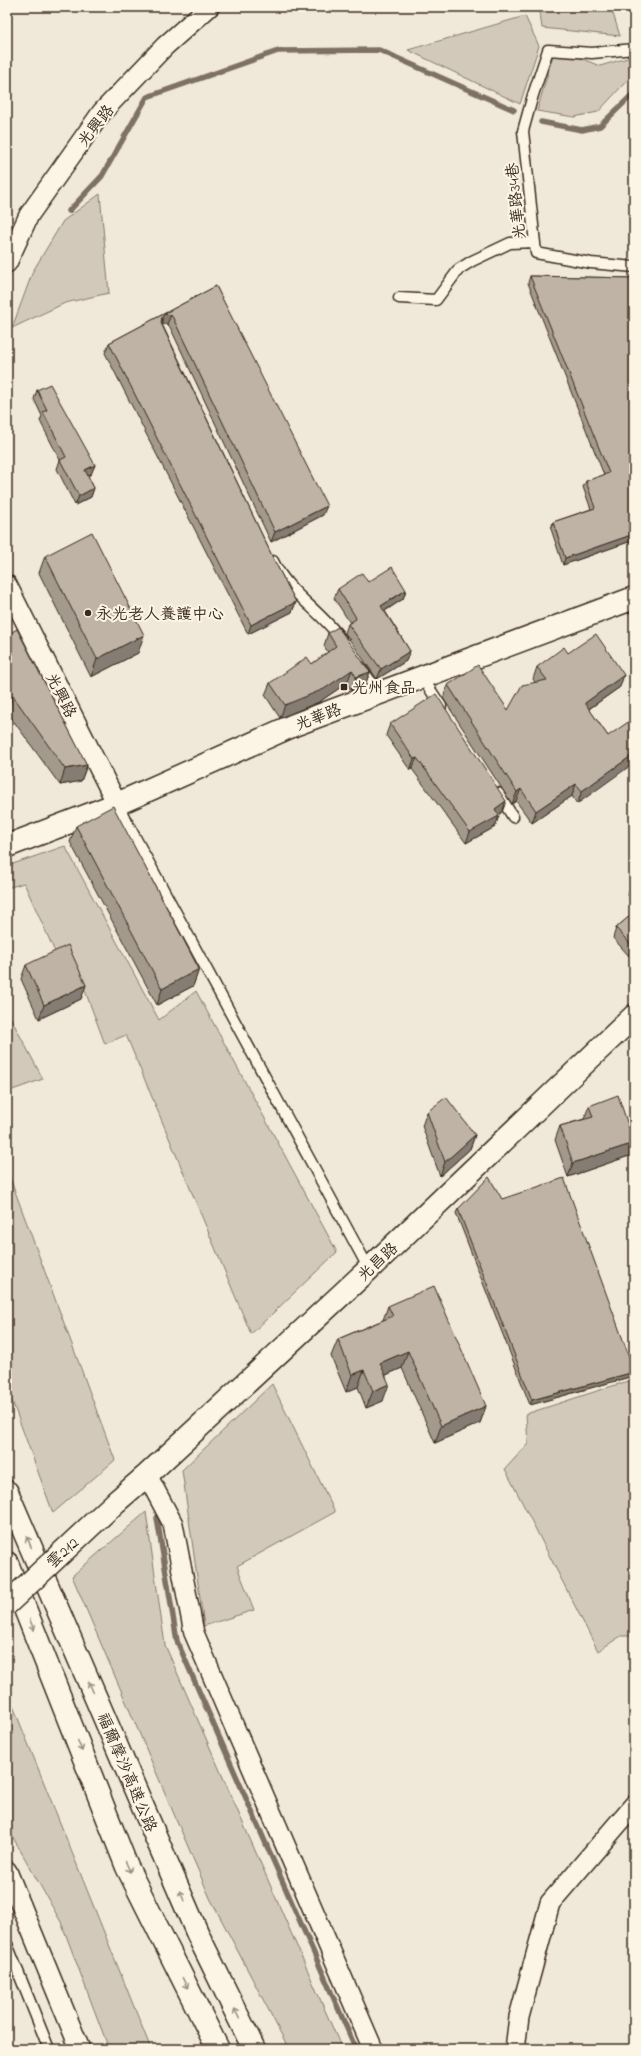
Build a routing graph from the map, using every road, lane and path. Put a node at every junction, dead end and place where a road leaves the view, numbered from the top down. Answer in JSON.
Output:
{"nodes":[{"id":1,"x":209,"y":7,"type":"edge"},
{"id":2,"x":634,"y":49,"type":"edge"},
{"id":3,"x":535,"y":242,"type":"junction"},
{"id":4,"x":7,"y":263,"type":"edge"},
{"id":5,"x":634,"y":267,"type":"edge"},
{"id":6,"x":399,"y":298,"type":"dead end"},
{"id":7,"x":269,"y":553,"type":"edge"},
{"id":8,"x":7,"y":585,"type":"edge"},
{"id":9,"x":634,"y":598,"type":"edge"},
{"id":10,"x":422,"y":677,"type":"junction"},
{"id":11,"x":379,"y":694,"type":"junction"},
{"id":12,"x":448,"y":717,"type":"edge"},
{"id":13,"x":492,"y":783,"type":"edge"},
{"id":14,"x":117,"y":804,"type":"junction"},
{"id":15,"x":513,"y":816,"type":"dead end"},
{"id":16,"x":7,"y":846,"type":"edge"},
{"id":17,"x":634,"y":1016,"type":"edge"},
{"id":18,"x":369,"y":1269,"type":"junction"},
{"id":19,"x":147,"y":1475,"type":"junction"},
{"id":20,"x":7,"y":1492,"type":"edge"},
{"id":21,"x":117,"y":1501,"type":"joint"},
{"id":22,"x":7,"y":1563,"type":"edge"},
{"id":23,"x":7,"y":1604,"type":"edge"},
{"id":24,"x":634,"y":1805,"type":"edge"},
{"id":25,"x":7,"y":1871,"type":"edge"},
{"id":26,"x":7,"y":1944,"type":"edge"},
{"id":27,"x":49,"y":2049,"type":"edge"},
{"id":28,"x":80,"y":2049,"type":"edge"},
{"id":29,"x":218,"y":2049,"type":"edge"},
{"id":30,"x":254,"y":2049,"type":"edge"},
{"id":31,"x":373,"y":2049,"type":"edge"},
{"id":32,"x":515,"y":2049,"type":"edge"}],
"edges":[{"from":1,"to":4,"type":"street","name":"光興路"},
{"from":2,"to":3,"type":"lane","name":"光華路34巷"},
{"from":3,"to":5,"type":"lane","name":"光華路34巷"},
{"from":3,"to":6,"type":"lane"},
{"from":7,"to":11,"type":"lane"},
{"from":8,"to":14,"type":"street","name":"光興路"},
{"from":9,"to":10,"type":"main road","name":"光華路"},
{"from":10,"to":11,"type":"main road","name":"光華路"},
{"from":10,"to":12,"type":"lane"},
{"from":11,"to":14,"type":"main road","name":"光華路"},
{"from":13,"to":15,"type":"lane"},
{"from":14,"to":16,"type":"main road","name":"光華路"},
{"from":14,"to":18,"type":"lane"},
{"from":17,"to":18,"type":"main road","name":"光昌路","number":"雲212"},
{"from":18,"to":19,"type":"main road","name":"光昌路","number":"雲212"},
{"from":19,"to":21,"type":"main road","name":"光昌路","number":"雲212"},
{"from":19,"to":31,"type":"street"},
{"from":30,"to":20,"type":"main road","name":"福爾摩沙高速公路","one_way":true},
{"from":21,"to":23,"type":"main road","name":"雲212","number":"雲212","bridge":true},
{"from":22,"to":29,"type":"main road","one_way":true},
{"from":24,"to":32,"type":"street"},
{"from":25,"to":28,"type":"street"},
{"from":26,"to":27,"type":"lane"}]}
